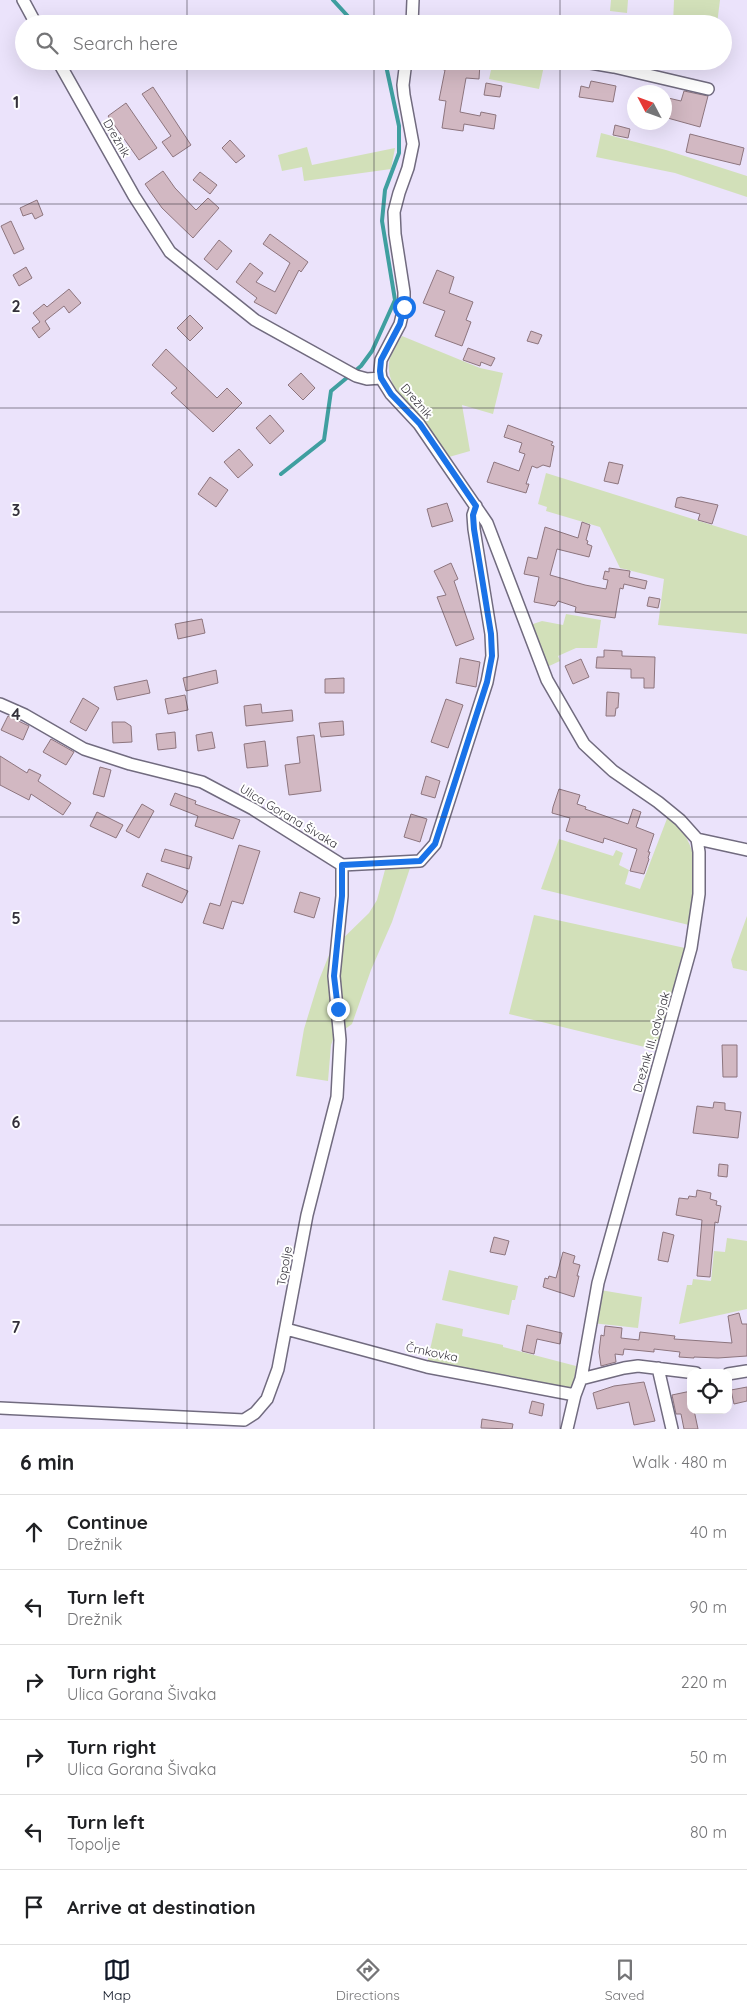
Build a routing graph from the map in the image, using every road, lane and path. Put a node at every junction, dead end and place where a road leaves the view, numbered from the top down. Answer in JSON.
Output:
{"nodes":[{"id":1,"x":23,"y":0,"type":"edge"},
{"id":2,"x":413,"y":0,"type":"edge"},
{"id":3,"x":31,"y":15,"type":"edge"},
{"id":4,"x":412,"y":15,"type":"edge"},
{"id":5,"x":63,"y":70,"type":"edge"},
{"id":6,"x":405,"y":70,"type":"edge"},
{"id":7,"x":627,"y":70,"type":"edge"},
{"id":8,"x":708,"y":89,"type":"dead end"},
{"id":9,"x":381,"y":378,"type":"junction"},
{"id":10,"x":476,"y":506,"type":"junction"},
{"id":11,"x":0,"y":704,"type":"edge"},
{"id":12,"x":697,"y":839,"type":"junction"},
{"id":13,"x":747,"y":850,"type":"edge"},
{"id":14,"x":342,"y":865,"type":"junction"},
{"id":15,"x":286,"y":1329,"type":"junction"},
{"id":16,"x":658,"y":1368,"type":"junction"},
{"id":17,"x":747,"y":1371,"type":"edge"},
{"id":18,"x":687,"y":1372,"type":"edge"},
{"id":19,"x":732,"y":1373,"type":"edge"},
{"id":20,"x":580,"y":1379,"type":"junction"},
{"id":21,"x":575,"y":1395,"type":"junction"},
{"id":22,"x":0,"y":1408,"type":"edge"},
{"id":23,"x":568,"y":1429,"type":"edge"},
{"id":24,"x":672,"y":1429,"type":"edge"}],
"edges":[{"from":1,"to":3,"type":"street"},
{"from":2,"to":4,"type":"street"},
{"from":5,"to":9,"type":"street","name":"Drežnik"},
{"from":6,"to":9,"type":"street"},
{"from":7,"to":8,"type":"street"},
{"from":9,"to":10,"type":"street","name":"Drežnik"},
{"from":10,"to":12,"type":"street","name":"Drežnik"},
{"from":10,"to":14,"type":"street","name":"Ulica Gorana Šivaka"},
{"from":11,"to":14,"type":"street","name":"Ulica Gorana Šivaka"},
{"from":12,"to":13,"type":"street"},
{"from":12,"to":20,"type":"street","name":"Drežnik III. odvojak"},
{"from":14,"to":15,"type":"street","name":"Topolje"},
{"from":15,"to":21,"type":"street","name":"Črnkovka"},
{"from":15,"to":22,"type":"street","name":"Topolje"},
{"from":16,"to":18,"type":"street"},
{"from":16,"to":20,"type":"street"},
{"from":16,"to":24,"type":"street"},
{"from":17,"to":19,"type":"street"},
{"from":20,"to":21,"type":"street","name":"Drežnik III. odvojak"},
{"from":21,"to":23,"type":"street","name":"Drežnik III. odvojak"}]}
